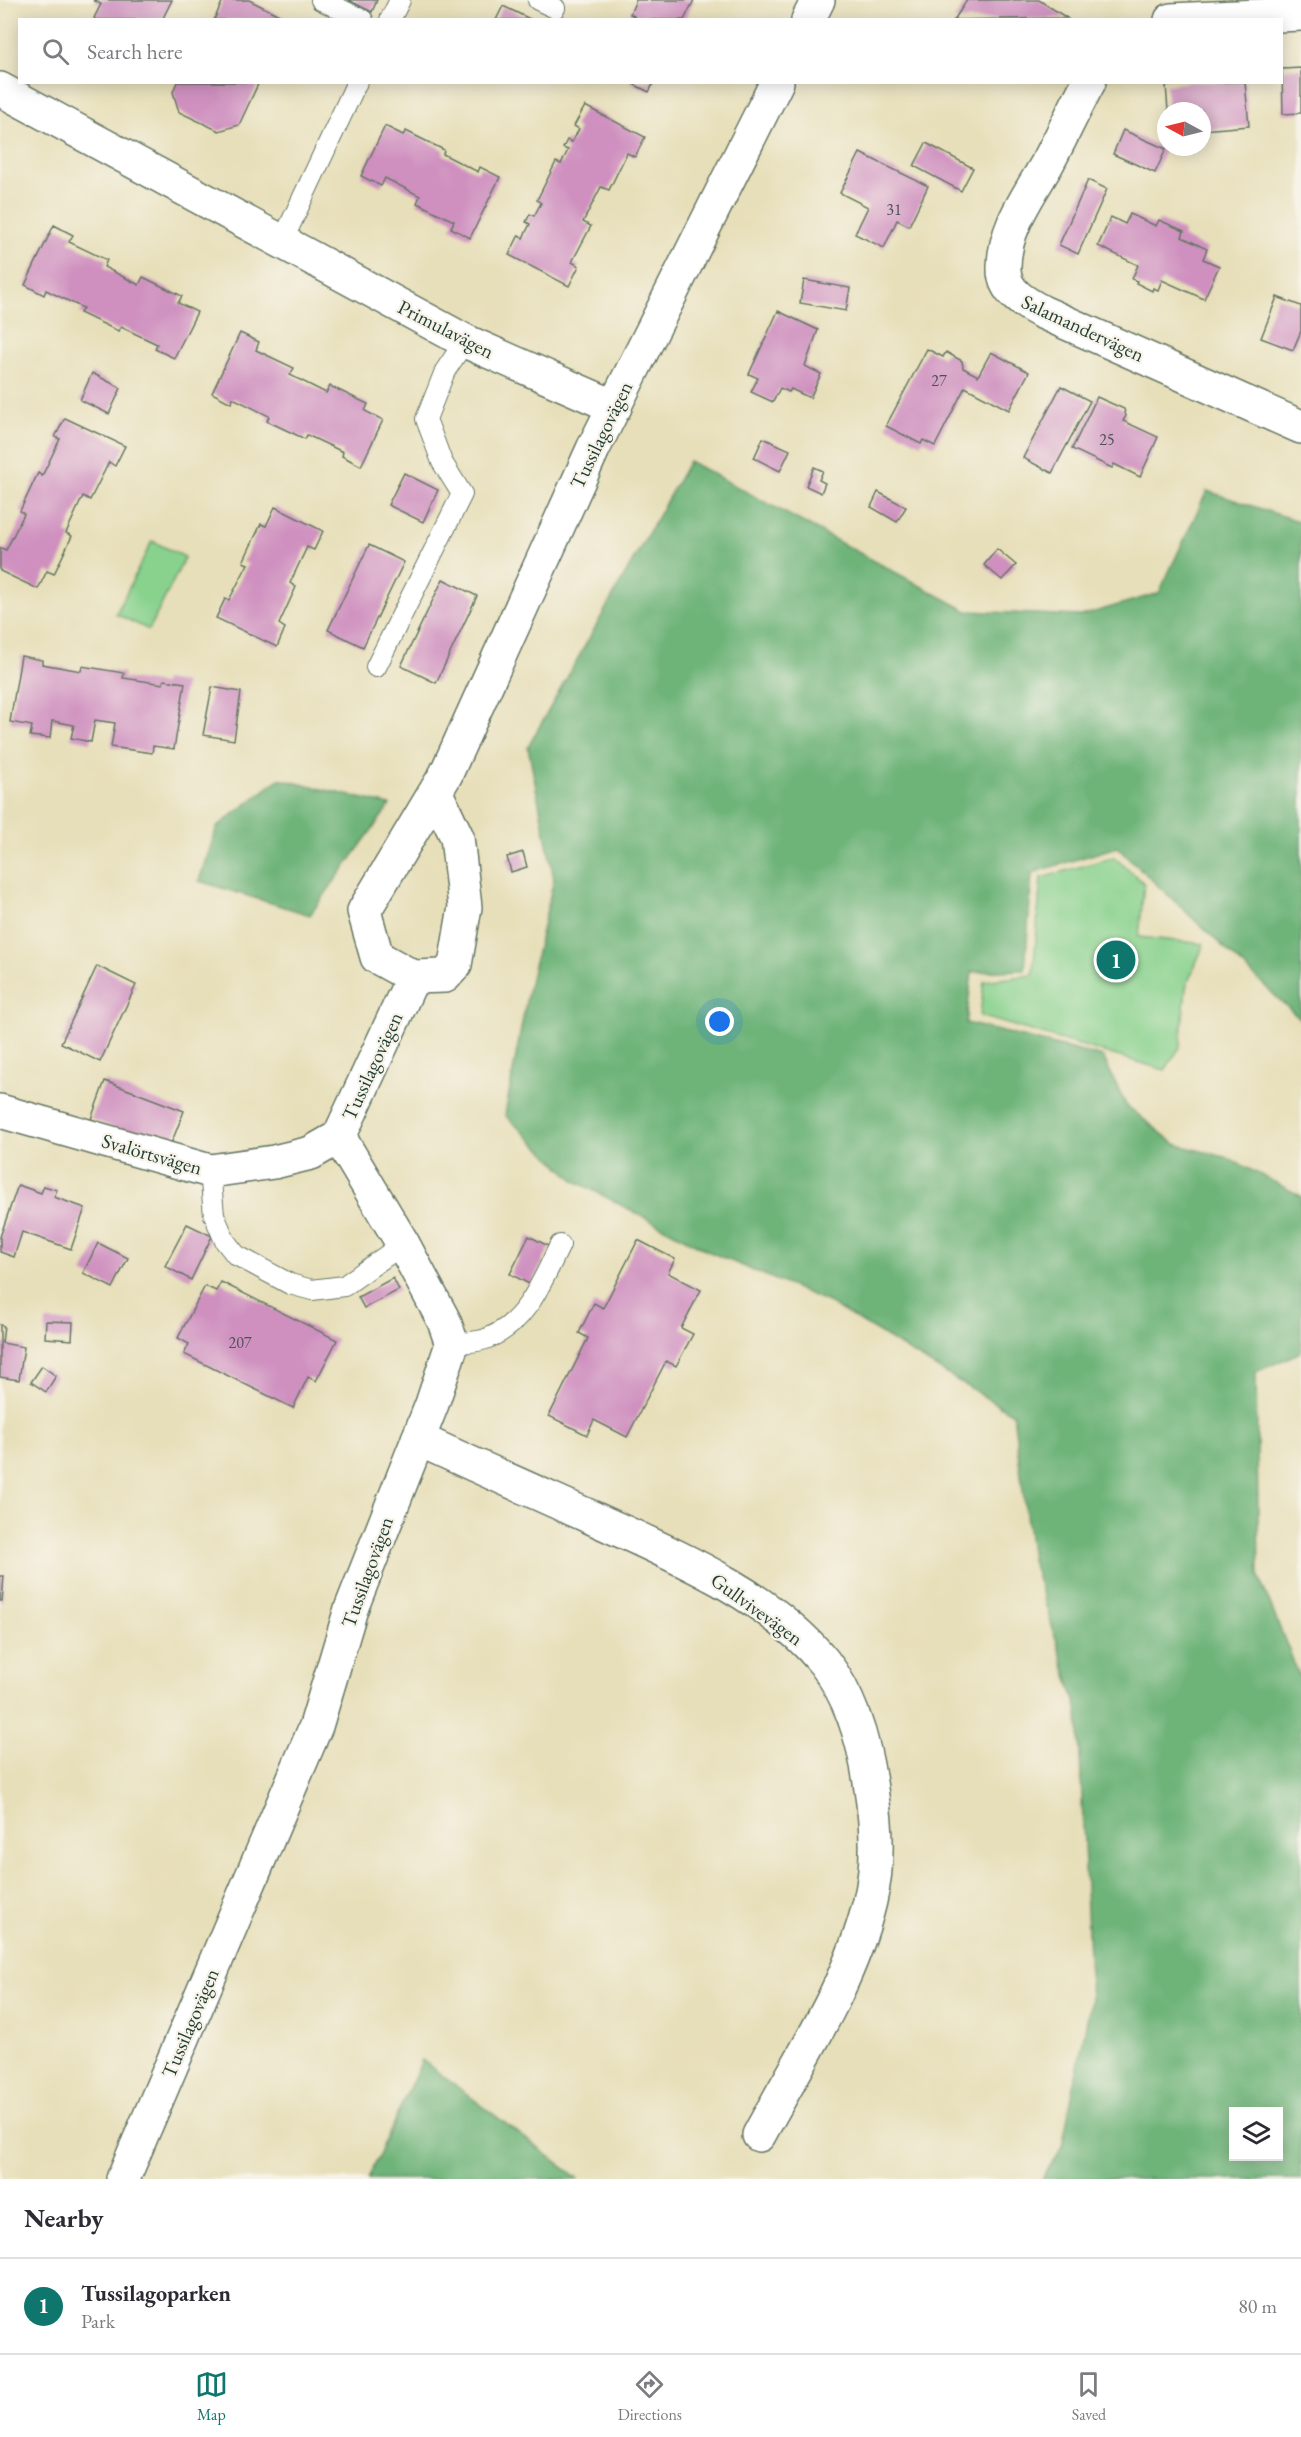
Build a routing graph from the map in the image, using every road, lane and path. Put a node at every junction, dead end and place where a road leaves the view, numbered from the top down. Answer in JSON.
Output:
{"nodes":[{"id":1,"x":321,"y":0,"type":"edge"},
{"id":2,"x":400,"y":0,"type":"edge"},
{"id":3,"x":818,"y":0,"type":"edge"},
{"id":4,"x":1301,"y":14,"type":"edge"},
{"id":5,"x":359,"y":18,"type":"edge"},
{"id":6,"x":391,"y":18,"type":"edge"},
{"id":7,"x":809,"y":18,"type":"edge"},
{"id":8,"x":1214,"y":18,"type":"edge"},
{"id":9,"x":356,"y":84,"type":"edge"},
{"id":10,"x":776,"y":84,"type":"edge"},
{"id":11,"x":1088,"y":84,"type":"edge"},
{"id":12,"x":0,"y":89,"type":"edge"},
{"id":13,"x":282,"y":242,"type":"junction"},
{"id":14,"x":465,"y":341,"type":"junction"},
{"id":15,"x":615,"y":407,"type":"junction"},
{"id":16,"x":1301,"y":427,"type":"edge"},
{"id":17,"x":376,"y":667,"type":"dead end"},
{"id":18,"x":435,"y":793,"type":"junction"},
{"id":19,"x":413,"y":977,"type":"junction"},
{"id":20,"x":0,"y":1111,"type":"edge"},
{"id":21,"x":339,"y":1137,"type":"junction"},
{"id":22,"x":210,"y":1171,"type":"junction"},
{"id":23,"x":403,"y":1244,"type":"junction"},
{"id":24,"x":560,"y":1245,"type":"dead end"},
{"id":25,"x":452,"y":1344,"type":"junction"},
{"id":26,"x":418,"y":1439,"type":"junction"},
{"id":27,"x":759,"y":2135,"type":"dead end"},
{"id":28,"x":123,"y":2179,"type":"edge"}],
"edges":[{"from":1,"to":5,"type":"lane"},
{"from":2,"to":6,"type":"lane"},
{"from":3,"to":7,"type":"street"},
{"from":4,"to":8,"type":"street"},
{"from":9,"to":13,"type":"lane"},
{"from":10,"to":15,"type":"street","name":"Tussilagovägen"},
{"from":11,"to":16,"type":"street","name":"Salamandervägen"},
{"from":12,"to":13,"type":"street","name":"Primulavägen"},
{"from":13,"to":14,"type":"street","name":"Primulavägen"},
{"from":14,"to":15,"type":"street","name":"Primulavägen"},
{"from":14,"to":17,"type":"lane"},
{"from":15,"to":18,"type":"street","name":"Tussilagovägen"},
{"from":18,"to":19,"type":"street"},
{"from":18,"to":19,"type":"street","name":"Tussilagovägen"},
{"from":19,"to":21,"type":"street","name":"Tussilagovägen"},
{"from":20,"to":22,"type":"street","name":"Svalörtsvägen"},
{"from":21,"to":22,"type":"street","name":"Svalörtsvägen"},
{"from":21,"to":23,"type":"street","name":"Tussilagovägen"},
{"from":22,"to":23,"type":"lane"},
{"from":23,"to":25,"type":"street","name":"Tussilagovägen"},
{"from":24,"to":25,"type":"lane"},
{"from":25,"to":26,"type":"street","name":"Tussilagovägen"},
{"from":26,"to":27,"type":"street","name":"Gullvivevägen"},
{"from":26,"to":28,"type":"street","name":"Tussilagovägen"}]}
